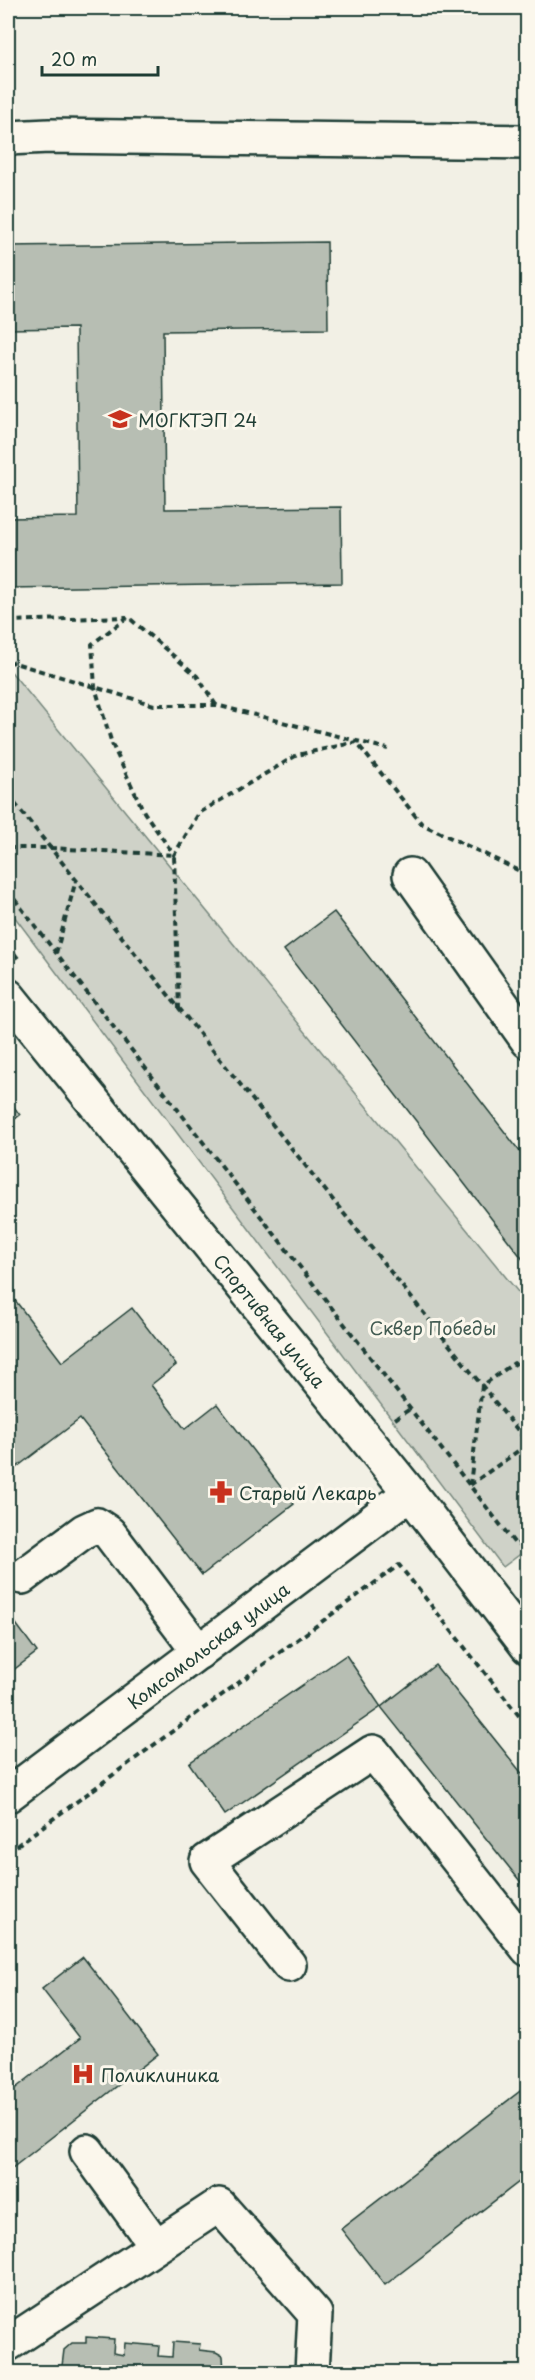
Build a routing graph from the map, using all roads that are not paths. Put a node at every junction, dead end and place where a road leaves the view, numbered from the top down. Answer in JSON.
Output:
{"nodes":[{"id":1,"x":8,"y":138,"type":"edge"},
{"id":2,"x":528,"y":142,"type":"edge"},
{"id":3,"x":410,"y":875,"type":"dead end"},
{"id":4,"x":8,"y":999,"type":"edge"},
{"id":5,"x":528,"y":1041,"type":"edge"},
{"id":6,"x":410,"y":1493,"type":"junction"},
{"id":7,"x":22,"y":1577,"type":"dead end"},
{"id":8,"x":528,"y":1647,"type":"edge"},
{"id":9,"x":199,"y":1652,"type":"junction"},
{"id":10,"x":8,"y":1795,"type":"edge"},
{"id":11,"x":528,"y":1949,"type":"edge"},
{"id":12,"x":289,"y":1965,"type":"dead end"},
{"id":13,"x":87,"y":2151,"type":"dead end"},
{"id":14,"x":156,"y":2246,"type":"junction"},
{"id":15,"x":8,"y":2344,"type":"edge"},
{"id":16,"x":312,"y":2373,"type":"edge"}],
"edges":[{"from":1,"to":2,"type":"street"},
{"from":3,"to":5,"type":"street"},
{"from":4,"to":6,"type":"street","name":"Спортивная улица"},
{"from":6,"to":8,"type":"street","name":"Спортивная улица"},
{"from":6,"to":9,"type":"street","name":"Комсомольская улица"},
{"from":7,"to":9,"type":"street"},
{"from":9,"to":10,"type":"street","name":"Комсомольская улица"},
{"from":11,"to":12,"type":"street"},
{"from":13,"to":14,"type":"street"},
{"from":14,"to":15,"type":"street"},
{"from":14,"to":16,"type":"street"}]}
